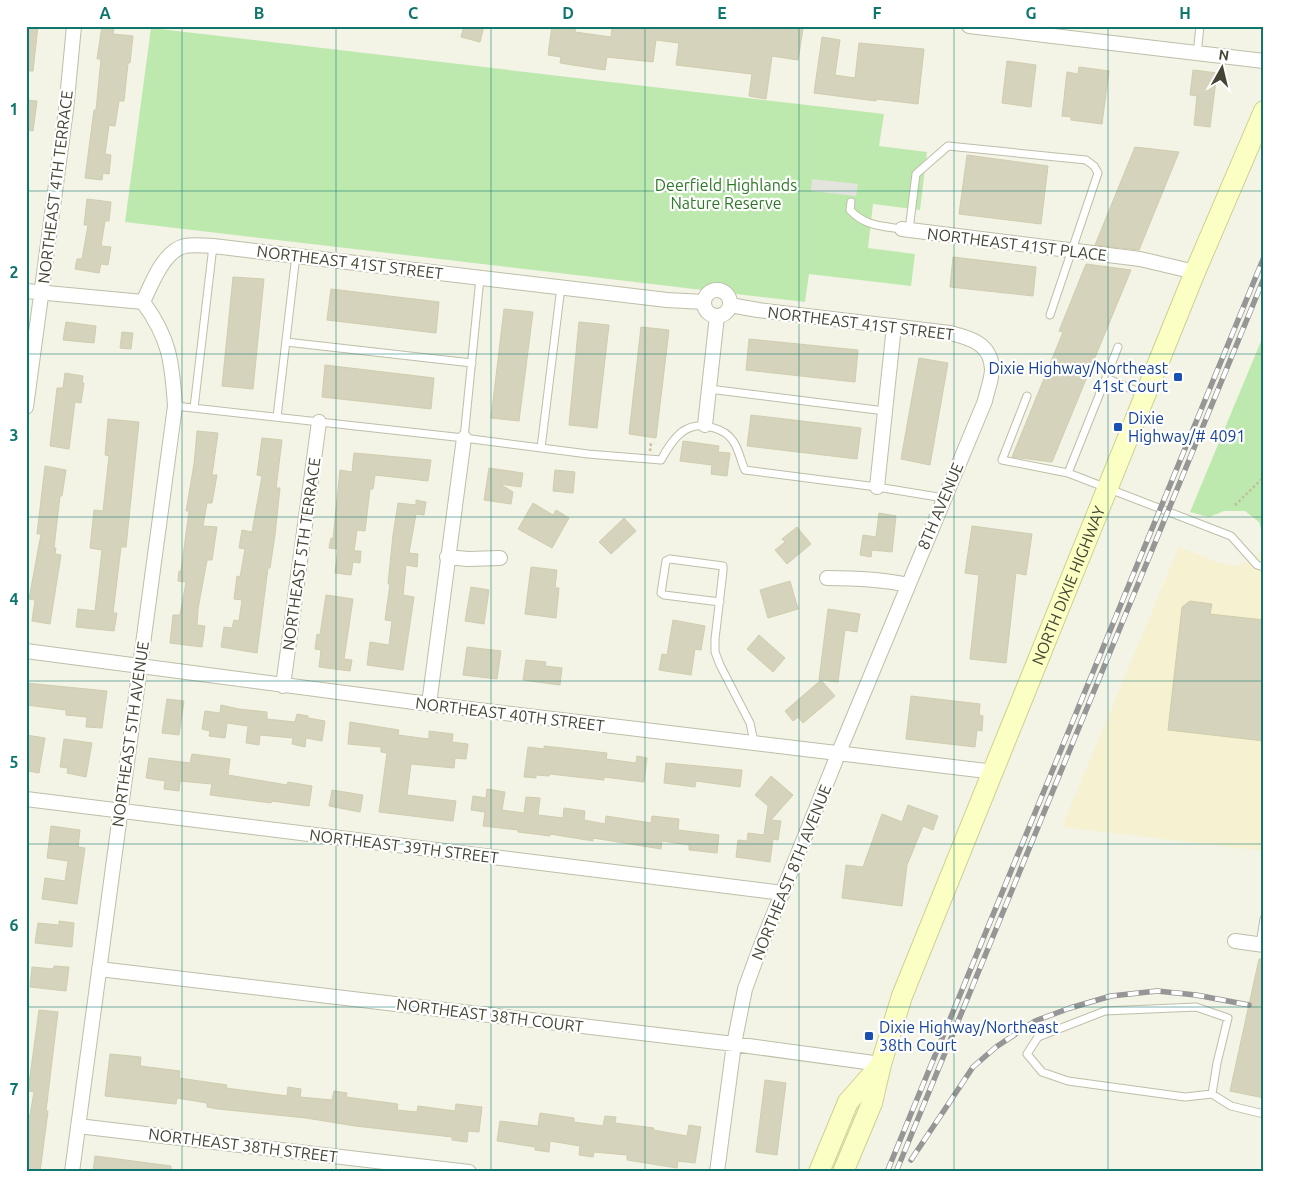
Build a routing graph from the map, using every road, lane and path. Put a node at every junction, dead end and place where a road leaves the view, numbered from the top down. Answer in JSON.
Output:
{"nodes":[{"id":1,"x":74,"y":26,"type":"edge"},
{"id":2,"x":969,"y":26,"type":"edge"},
{"id":3,"x":1200,"y":26,"type":"edge"},
{"id":4,"x":1198,"y":54,"type":"junction"},
{"id":5,"x":1264,"y":62,"type":"edge"},
{"id":6,"x":1264,"y":111,"type":"edge"},
{"id":7,"x":851,"y":202,"type":"dead end"},
{"id":8,"x":906,"y":229,"type":"junction"},
{"id":9,"x":213,"y":246,"type":"junction"},
{"id":10,"x":1073,"y":251,"type":"junction"},
{"id":11,"x":296,"y":256,"type":"junction"},
{"id":12,"x":1195,"y":272,"type":"junction"},
{"id":13,"x":480,"y":278,"type":"junction"},
{"id":14,"x":561,"y":287,"type":"junction"},
{"id":15,"x":26,"y":291,"type":"edge"},
{"id":16,"x":41,"y":293,"type":"junction"},
{"id":17,"x":143,"y":302,"type":"junction"},
{"id":18,"x":704,"y":302,"type":"junction"},
{"id":19,"x":730,"y":305,"type":"junction"},
{"id":20,"x":1050,"y":315,"type":"dead end"},
{"id":21,"x":716,"y":316,"type":"junction"},
{"id":22,"x":894,"y":326,"type":"junction"},
{"id":23,"x":286,"y":342,"type":"junction"},
{"id":24,"x":1118,"y":347,"type":"dead end"},
{"id":25,"x":987,"y":351,"type":"joint"},
{"id":26,"x":472,"y":363,"type":"junction"},
{"id":27,"x":1106,"y":378,"type":"junction"},
{"id":28,"x":709,"y":389,"type":"junction"},
{"id":29,"x":1146,"y":395,"type":"junction"},
{"id":30,"x":1027,"y":396,"type":"dead end"},
{"id":31,"x":174,"y":406,"type":"junction"},
{"id":32,"x":26,"y":407,"type":"edge"},
{"id":33,"x":194,"y":408,"type":"junction"},
{"id":34,"x":885,"y":411,"type":"junction"},
{"id":35,"x":277,"y":417,"type":"junction"},
{"id":36,"x":319,"y":422,"type":"junction"},
{"id":37,"x":705,"y":425,"type":"junction"},
{"id":38,"x":464,"y":438,"type":"junction"},
{"id":39,"x":541,"y":448,"type":"junction"},
{"id":40,"x":1068,"y":473,"type":"junction"},
{"id":41,"x":1264,"y":477,"type":"edge"},
{"id":42,"x":877,"y":487,"type":"junction"},
{"id":43,"x":1109,"y":488,"type":"junction"},
{"id":44,"x":944,"y":498,"type":"junction"},
{"id":45,"x":1235,"y":505,"type":"dead end"},
{"id":46,"x":448,"y":557,"type":"junction"},
{"id":47,"x":500,"y":558,"type":"dead end"},
{"id":48,"x":1264,"y":568,"type":"edge"},
{"id":49,"x":827,"y":578,"type":"dead end"},
{"id":50,"x":908,"y":585,"type":"junction"},
{"id":51,"x":720,"y":602,"type":"junction"},
{"id":52,"x":26,"y":652,"type":"edge"},
{"id":53,"x":139,"y":667,"type":"junction"},
{"id":54,"x":283,"y":686,"type":"junction"},
{"id":55,"x":429,"y":704,"type":"junction"},
{"id":56,"x":754,"y":742,"type":"junction"},
{"id":57,"x":839,"y":752,"type":"junction"},
{"id":58,"x":994,"y":772,"type":"junction"},
{"id":59,"x":26,"y":799,"type":"edge"},
{"id":60,"x":120,"y":811,"type":"junction"},
{"id":61,"x":783,"y":893,"type":"junction"},
{"id":62,"x":1264,"y":919,"type":"edge"},
{"id":63,"x":1235,"y":941,"type":"dead end"},
{"id":64,"x":1262,"y":944,"type":"edge"},
{"id":65,"x":99,"y":969,"type":"junction"},
{"id":66,"x":734,"y":1044,"type":"junction"},
{"id":67,"x":881,"y":1064,"type":"junction"},
{"id":68,"x":1212,"y":1094,"type":"junction"},
{"id":69,"x":1264,"y":1114,"type":"edge"},
{"id":70,"x":78,"y":1126,"type":"junction"},
{"id":71,"x":72,"y":1172,"type":"edge"},
{"id":72,"x":469,"y":1172,"type":"edge"},
{"id":73,"x":717,"y":1172,"type":"edge"},
{"id":74,"x":819,"y":1172,"type":"edge"},
{"id":75,"x":843,"y":1172,"type":"edge"}],
"edges":[{"from":1,"to":16,"type":"street","name":"NORTHEAST 4TH TERRACE"},
{"from":2,"to":4,"type":"street"},
{"from":3,"to":4,"type":"lane"},
{"from":4,"to":5,"type":"street"},
{"from":6,"to":12,"type":"main road","name":"NORTH DIXIE HIGHWAY"},
{"from":7,"to":8,"type":"lane","name":"NORTHEAST 41ST PLACE"},
{"from":8,"to":10,"type":"street","name":"NORTHEAST 41ST PLACE"},
{"from":8,"to":10,"type":"lane"},
{"from":9,"to":11,"type":"street","name":"NORTHEAST 41ST STREET"},
{"from":9,"to":17,"type":"street","name":"NORTHEAST 41ST STREET"},
{"from":9,"to":33,"type":"lane"},
{"from":10,"to":12,"type":"street","name":"NORTHEAST 41ST PLACE"},
{"from":10,"to":20,"type":"lane"},
{"from":11,"to":13,"type":"street","name":"NORTHEAST 41ST STREET"},
{"from":11,"to":23,"type":"lane"},
{"from":12,"to":29,"type":"main road","name":"NORTH DIXIE HIGHWAY"},
{"from":13,"to":14,"type":"street","name":"NORTHEAST 41ST STREET"},
{"from":13,"to":26,"type":"lane"},
{"from":14,"to":18,"type":"street","name":"NORTHEAST 41ST STREET"},
{"from":14,"to":39,"type":"lane"},
{"from":15,"to":16,"type":"street"},
{"from":16,"to":17,"type":"street"},
{"from":16,"to":32,"type":"street","name":"NORTHEAST 4TH TERRACE"},
{"from":17,"to":31,"type":"street","name":"NORTHEAST 5TH AVENUE"},
{"from":18,"to":19,"type":"street"},
{"from":18,"to":21,"type":"street"},
{"from":19,"to":21,"type":"street"},
{"from":19,"to":22,"type":"street","name":"NORTHEAST 41ST STREET"},
{"from":21,"to":28,"type":"street"},
{"from":22,"to":25,"type":"street","name":"NORTHEAST 41ST STREET"},
{"from":22,"to":34,"type":"street"},
{"from":23,"to":26,"type":"lane"},
{"from":23,"to":35,"type":"lane"},
{"from":24,"to":27,"type":"lane"},
{"from":25,"to":44,"type":"street","name":"8TH AVENUE"},
{"from":26,"to":38,"type":"lane"},
{"from":27,"to":29,"type":"lane"},
{"from":27,"to":40,"type":"lane"},
{"from":28,"to":34,"type":"lane"},
{"from":28,"to":37,"type":"street"},
{"from":29,"to":43,"type":"main road","name":"NORTH DIXIE HIGHWAY"},
{"from":30,"to":40,"type":"lane"},
{"from":31,"to":33,"type":"lane"},
{"from":31,"to":53,"type":"street","name":"NORTHEAST 5TH AVENUE"},
{"from":33,"to":35,"type":"lane"},
{"from":34,"to":42,"type":"street"},
{"from":35,"to":36,"type":"lane"},
{"from":36,"to":38,"type":"lane"},
{"from":36,"to":54,"type":"street","name":"NORTHEAST 5TH TERRACE"},
{"from":37,"to":39,"type":"lane"},
{"from":37,"to":42,"type":"lane"},
{"from":38,"to":39,"type":"lane"},
{"from":38,"to":46,"type":"street"},
{"from":40,"to":43,"type":"lane"},
{"from":41,"to":45,"type":"path"},
{"from":42,"to":44,"type":"lane"},
{"from":43,"to":48,"type":"lane"},
{"from":43,"to":58,"type":"main road","name":"NORTH DIXIE HIGHWAY"},
{"from":44,"to":50,"type":"street","name":"8TH AVENUE"},
{"from":46,"to":47,"type":"street"},
{"from":46,"to":55,"type":"street"},
{"from":49,"to":50,"type":"street"},
{"from":50,"to":57,"type":"street","name":"NORTHEAST 8TH AVENUE"},
{"from":51,"to":51,"type":"lane"},
{"from":51,"to":56,"type":"lane"},
{"from":52,"to":53,"type":"street","name":"NORTHEAST 40TH STREET"},
{"from":53,"to":54,"type":"street","name":"NORTHEAST 40TH STREET"},
{"from":53,"to":60,"type":"street","name":"NORTHEAST 5TH AVENUE"},
{"from":54,"to":55,"type":"street","name":"NORTHEAST 40TH STREET"},
{"from":55,"to":56,"type":"street","name":"NORTHEAST 40TH STREET"},
{"from":56,"to":57,"type":"street","name":"NORTHEAST 40TH STREET"},
{"from":57,"to":58,"type":"street","name":"NORTHEAST 40TH STREET"},
{"from":57,"to":61,"type":"street","name":"NORTHEAST 8TH AVENUE"},
{"from":58,"to":67,"type":"main road","name":"NORTH DIXIE HIGHWAY"},
{"from":59,"to":60,"type":"street","name":"NORTHEAST 39TH STREET"},
{"from":60,"to":61,"type":"street","name":"NORTHEAST 39TH STREET"},
{"from":60,"to":65,"type":"street","name":"NORTHEAST 5TH AVENUE"},
{"from":61,"to":66,"type":"street","name":"NORTHEAST 8TH AVENUE"},
{"from":62,"to":64,"type":"lane"},
{"from":63,"to":64,"type":"street"},
{"from":65,"to":66,"type":"street","name":"NORTHEAST 38TH COURT"},
{"from":65,"to":70,"type":"street","name":"NORTHEAST 5TH AVENUE"},
{"from":66,"to":67,"type":"street","name":"NORTHEAST 38TH COURT"},
{"from":66,"to":73,"type":"street","name":"NORTHEAST 8TH AVENUE"},
{"from":67,"to":74,"type":"main road","name":"NORTH DIXIE HIGHWAY"},
{"from":67,"to":75,"type":"main road","name":"NORTH DIXIE HIGHWAY"},
{"from":68,"to":68,"type":"lane"},
{"from":68,"to":69,"type":"lane"},
{"from":70,"to":71,"type":"street","name":"NORTHEAST 5TH AVENUE"},
{"from":70,"to":72,"type":"street","name":"NORTHEAST 38TH STREET"}]}
